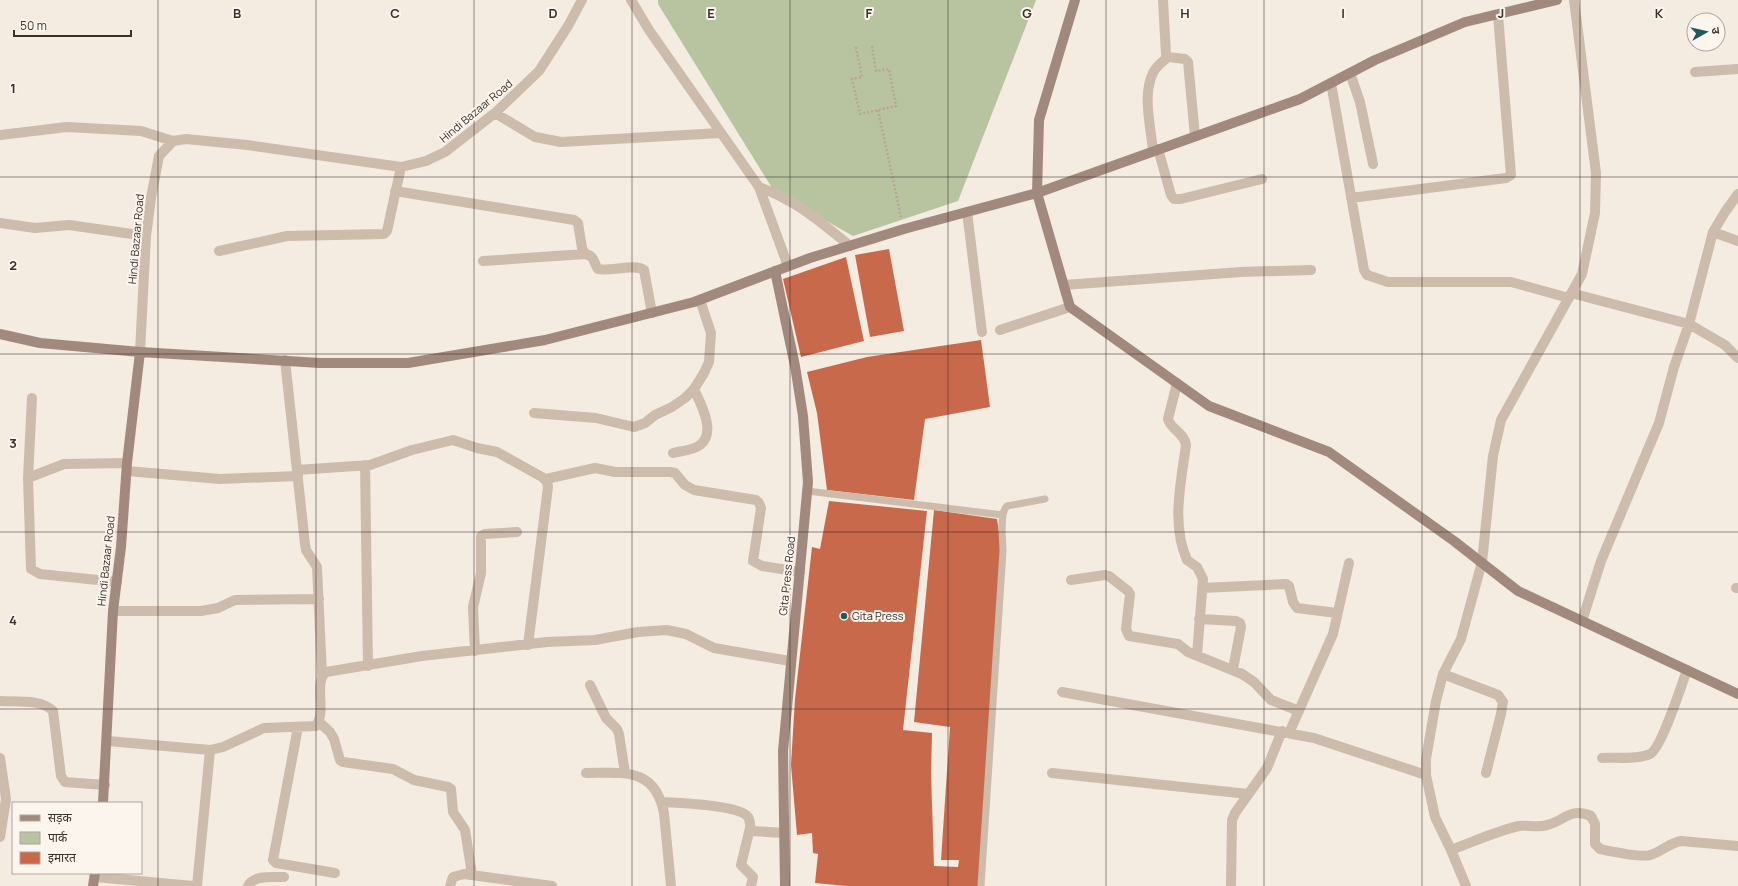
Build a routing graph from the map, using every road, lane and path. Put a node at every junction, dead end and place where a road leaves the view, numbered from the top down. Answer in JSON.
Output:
{"nodes":[{"id":1,"x":582,"y":0,"type":"edge"},
{"id":2,"x":632,"y":0,"type":"edge"},
{"id":3,"x":1075,"y":0,"type":"edge"},
{"id":4,"x":1163,"y":0,"type":"edge"},
{"id":5,"x":1557,"y":0,"type":"edge"},
{"id":6,"x":1574,"y":0,"type":"edge"},
{"id":7,"x":1498,"y":15,"type":"junction"},
{"id":8,"x":872,"y":46,"type":"dead end"},
{"id":9,"x":856,"y":47,"type":"dead end"},
{"id":10,"x":1168,"y":57,"type":"junction"},
{"id":11,"x":1738,"y":69,"type":"edge"},
{"id":12,"x":1695,"y":72,"type":"dead end"},
{"id":13,"x":1350,"y":73,"type":"junction"},
{"id":14,"x":1331,"y":83,"type":"junction"},
{"id":15,"x":878,"y":110,"type":"junction"},
{"id":16,"x":495,"y":113,"type":"junction"},
{"id":17,"x":721,"y":133,"type":"junction"},
{"id":18,"x":0,"y":135,"type":"edge"},
{"id":19,"x":1195,"y":136,"type":"junction"},
{"id":20,"x":173,"y":141,"type":"junction"},
{"id":21,"x":1156,"y":150,"type":"junction"},
{"id":22,"x":1373,"y":164,"type":"dead end"},
{"id":23,"x":401,"y":167,"type":"junction"},
{"id":24,"x":1262,"y":179,"type":"dead end"},
{"id":25,"x":759,"y":187,"type":"junction"},
{"id":26,"x":395,"y":191,"type":"junction"},
{"id":27,"x":1037,"y":194,"type":"junction"},
{"id":28,"x":1738,"y":194,"type":"edge"},
{"id":29,"x":1352,"y":198,"type":"junction"},
{"id":30,"x":967,"y":212,"type":"junction"},
{"id":31,"x":0,"y":223,"type":"edge"},
{"id":32,"x":904,"y":229,"type":"junction"},
{"id":33,"x":1713,"y":232,"type":"junction"},
{"id":34,"x":146,"y":236,"type":"junction"},
{"id":35,"x":1738,"y":241,"type":"edge"},
{"id":36,"x":850,"y":246,"type":"junction"},
{"id":37,"x":219,"y":251,"type":"dead end"},
{"id":38,"x":585,"y":254,"type":"junction"},
{"id":39,"x":483,"y":261,"type":"dead end"},
{"id":40,"x":788,"y":266,"type":"junction"},
{"id":41,"x":1311,"y":270,"type":"dead end"},
{"id":42,"x":775,"y":271,"type":"junction"},
{"id":43,"x":1064,"y":285,"type":"junction"},
{"id":44,"x":1570,"y":295,"type":"junction"},
{"id":45,"x":700,"y":300,"type":"junction"},
{"id":46,"x":1070,"y":308,"type":"junction"},
{"id":47,"x":652,"y":312,"type":"junction"},
{"id":48,"x":1689,"y":324,"type":"junction"},
{"id":49,"x":1000,"y":330,"type":"dead end"},
{"id":50,"x":982,"y":332,"type":"dead end"},
{"id":51,"x":0,"y":334,"type":"edge"},
{"id":52,"x":140,"y":352,"type":"junction"},
{"id":53,"x":1738,"y":358,"type":"edge"},
{"id":54,"x":286,"y":360,"type":"junction"},
{"id":55,"x":1177,"y":383,"type":"junction"},
{"id":56,"x":694,"y":389,"type":"junction"},
{"id":57,"x":32,"y":398,"type":"dead end"},
{"id":58,"x":534,"y":413,"type":"dead end"},
{"id":59,"x":673,"y":452,"type":"dead end"},
{"id":60,"x":365,"y":465,"type":"junction"},
{"id":61,"x":127,"y":467,"type":"junction"},
{"id":62,"x":297,"y":473,"type":"junction"},
{"id":63,"x":28,"y":478,"type":"junction"},
{"id":64,"x":546,"y":479,"type":"junction"},
{"id":65,"x":807,"y":490,"type":"junction"},
{"id":66,"x":1045,"y":499,"type":"dead end"},
{"id":67,"x":1002,"y":515,"type":"junction"},
{"id":68,"x":517,"y":532,"type":"dead end"},
{"id":69,"x":1482,"y":562,"type":"junction"},
{"id":70,"x":1349,"y":563,"type":"dead end"},
{"id":71,"x":800,"y":572,"type":"junction"},
{"id":72,"x":1071,"y":580,"type":"dead end"},
{"id":73,"x":117,"y":582,"type":"junction"},
{"id":74,"x":1202,"y":588,"type":"junction"},
{"id":75,"x":319,"y":598,"type":"junction"},
{"id":76,"x":113,"y":611,"type":"junction"},
{"id":77,"x":1337,"y":613,"type":"junction"},
{"id":78,"x":1199,"y":618,"type":"junction"},
{"id":79,"x":1582,"y":621,"type":"junction"},
{"id":80,"x":528,"y":645,"type":"junction"},
{"id":81,"x":475,"y":651,"type":"junction"},
{"id":82,"x":1197,"y":655,"type":"junction"},
{"id":83,"x":790,"y":661,"type":"junction"},
{"id":84,"x":368,"y":666,"type":"junction"},
{"id":85,"x":1233,"y":669,"type":"junction"},
{"id":86,"x":1687,"y":670,"type":"junction"},
{"id":87,"x":1443,"y":674,"type":"junction"},
{"id":88,"x":322,"y":675,"type":"junction"},
{"id":89,"x":590,"y":685,"type":"dead end"},
{"id":90,"x":1062,"y":692,"type":"dead end"},
{"id":91,"x":1738,"y":694,"type":"edge"},
{"id":92,"x":0,"y":701,"type":"edge"},
{"id":93,"x":1299,"y":710,"type":"junction"},
{"id":94,"x":319,"y":722,"type":"junction"},
{"id":95,"x":298,"y":727,"type":"junction"},
{"id":96,"x":1286,"y":732,"type":"junction"},
{"id":97,"x":108,"y":741,"type":"junction"},
{"id":98,"x":210,"y":750,"type":"junction"},
{"id":99,"x":0,"y":758,"type":"edge"},
{"id":100,"x":1602,"y":758,"type":"dead end"},
{"id":101,"x":586,"y":773,"type":"dead end"},
{"id":102,"x":625,"y":773,"type":"junction"},
{"id":103,"x":1052,"y":773,"type":"dead end"},
{"id":104,"x":1486,"y":773,"type":"dead end"},
{"id":105,"x":1426,"y":775,"type":"junction"},
{"id":106,"x":105,"y":785,"type":"junction"},
{"id":107,"x":1248,"y":794,"type":"junction"},
{"id":108,"x":103,"y":802,"type":"edge"},
{"id":109,"x":662,"y":802,"type":"junction"},
{"id":110,"x":2,"y":816,"type":"edge"},
{"id":111,"x":750,"y":828,"type":"junction"},
{"id":112,"x":784,"y":833,"type":"junction"},
{"id":113,"x":0,"y":837,"type":"edge"},
{"id":114,"x":1738,"y":846,"type":"edge"},
{"id":115,"x":1452,"y":850,"type":"junction"},
{"id":116,"x":284,"y":865,"type":"junction"},
{"id":117,"x":335,"y":873,"type":"dead end"},
{"id":118,"x":472,"y":874,"type":"junction"},
{"id":119,"x":94,"y":879,"type":"edge"},
{"id":120,"x":284,"y":881,"type":"edge"},
{"id":121,"x":193,"y":886,"type":"edge"},
{"id":122,"x":197,"y":886,"type":"edge"},
{"id":123,"x":248,"y":886,"type":"edge"},
{"id":124,"x":450,"y":886,"type":"edge"},
{"id":125,"x":552,"y":886,"type":"edge"},
{"id":126,"x":671,"y":886,"type":"edge"},
{"id":127,"x":751,"y":886,"type":"edge"},
{"id":128,"x":785,"y":886,"type":"edge"},
{"id":129,"x":981,"y":886,"type":"edge"},
{"id":130,"x":1231,"y":886,"type":"edge"},
{"id":131,"x":1466,"y":886,"type":"edge"}],
"edges":[{"from":1,"to":16,"type":"street","name":"Hindi Bazaar Road"},
{"from":2,"to":17,"type":"street"},
{"from":3,"to":27,"type":"street"},
{"from":4,"to":10,"type":"street"},
{"from":5,"to":7,"type":"street"},
{"from":6,"to":44,"type":"street"},
{"from":7,"to":13,"type":"street"},
{"from":7,"to":29,"type":"street"},
{"from":8,"to":15,"type":"path"},
{"from":9,"to":15,"type":"path"},
{"from":10,"to":19,"type":"street"},
{"from":10,"to":21,"type":"street"},
{"from":11,"to":12,"type":"street"},
{"from":13,"to":14,"type":"street"},
{"from":13,"to":22,"type":"street"},
{"from":14,"to":19,"type":"street"},
{"from":14,"to":29,"type":"street"},
{"from":15,"to":32,"type":"path"},
{"from":16,"to":17,"type":"street"},
{"from":16,"to":23,"type":"street","name":"Hindi Bazaar Road"},
{"from":17,"to":25,"type":"street"},
{"from":18,"to":20,"type":"street"},
{"from":19,"to":21,"type":"street"},
{"from":20,"to":23,"type":"street","name":"Hindi Bazaar Road"},
{"from":20,"to":34,"type":"street","name":"Hindi Bazaar Road"},
{"from":21,"to":24,"type":"street"},
{"from":21,"to":27,"type":"street"},
{"from":23,"to":26,"type":"street"},
{"from":25,"to":36,"type":"street"},
{"from":25,"to":40,"type":"street"},
{"from":26,"to":37,"type":"street"},
{"from":26,"to":38,"type":"street"},
{"from":27,"to":30,"type":"street"},
{"from":27,"to":43,"type":"street"},
{"from":28,"to":33,"type":"street"},
{"from":29,"to":44,"type":"street"},
{"from":30,"to":32,"type":"street"},
{"from":30,"to":50,"type":"street"},
{"from":31,"to":34,"type":"street"},
{"from":32,"to":36,"type":"street"},
{"from":33,"to":35,"type":"street"},
{"from":33,"to":48,"type":"street"},
{"from":34,"to":52,"type":"street","name":"Hindi Bazaar Road"},
{"from":36,"to":40,"type":"street"},
{"from":38,"to":39,"type":"street"},
{"from":38,"to":47,"type":"street"},
{"from":40,"to":42,"type":"street"},
{"from":41,"to":43,"type":"street"},
{"from":42,"to":45,"type":"street"},
{"from":42,"to":65,"type":"street","name":"Gita Press Road"},
{"from":43,"to":46,"type":"street"},
{"from":44,"to":48,"type":"street"},
{"from":44,"to":69,"type":"street"},
{"from":45,"to":47,"type":"street"},
{"from":45,"to":56,"type":"street"},
{"from":46,"to":49,"type":"street"},
{"from":46,"to":55,"type":"street"},
{"from":47,"to":54,"type":"street"},
{"from":48,"to":53,"type":"street"},
{"from":48,"to":79,"type":"street"},
{"from":51,"to":52,"type":"street"},
{"from":52,"to":54,"type":"street"},
{"from":52,"to":61,"type":"street","name":"Hindi Bazaar Road"},
{"from":54,"to":62,"type":"street"},
{"from":55,"to":69,"type":"street"},
{"from":55,"to":74,"type":"street"},
{"from":56,"to":58,"type":"street"},
{"from":56,"to":59,"type":"street"},
{"from":57,"to":63,"type":"street"},
{"from":60,"to":62,"type":"street"},
{"from":60,"to":64,"type":"street"},
{"from":60,"to":84,"type":"street"},
{"from":61,"to":62,"type":"street"},
{"from":61,"to":63,"type":"street"},
{"from":61,"to":73,"type":"street","name":"Hindi Bazaar Road"},
{"from":62,"to":75,"type":"street"},
{"from":63,"to":73,"type":"street"},
{"from":64,"to":71,"type":"street"},
{"from":64,"to":80,"type":"street"},
{"from":65,"to":67,"type":"lane"},
{"from":65,"to":71,"type":"street","name":"Gita Press Road"},
{"from":66,"to":67,"type":"lane"},
{"from":67,"to":129,"type":"lane"},
{"from":68,"to":81,"type":"street"},
{"from":69,"to":79,"type":"street"},
{"from":69,"to":87,"type":"street"},
{"from":70,"to":77,"type":"street"},
{"from":71,"to":83,"type":"street","name":"Gita Press Road"},
{"from":72,"to":82,"type":"street"},
{"from":73,"to":76,"type":"street","name":"Hindi Bazaar Road"},
{"from":74,"to":77,"type":"street"},
{"from":74,"to":78,"type":"street"},
{"from":75,"to":76,"type":"street"},
{"from":75,"to":88,"type":"street"},
{"from":76,"to":97,"type":"street","name":"Hindi Bazaar Road"},
{"from":77,"to":93,"type":"street"},
{"from":78,"to":82,"type":"street"},
{"from":78,"to":85,"type":"street"},
{"from":79,"to":86,"type":"street"},
{"from":80,"to":81,"type":"street"},
{"from":80,"to":83,"type":"street"},
{"from":81,"to":84,"type":"street"},
{"from":82,"to":85,"type":"street"},
{"from":83,"to":112,"type":"street","name":"Gita Press Road"},
{"from":84,"to":88,"type":"street"},
{"from":85,"to":93,"type":"street"},
{"from":86,"to":91,"type":"street"},
{"from":86,"to":100,"type":"street"},
{"from":87,"to":104,"type":"street"},
{"from":87,"to":105,"type":"street"},
{"from":88,"to":94,"type":"street"},
{"from":89,"to":102,"type":"street"},
{"from":90,"to":96,"type":"street"},
{"from":92,"to":106,"type":"street"},
{"from":93,"to":96,"type":"street"},
{"from":94,"to":95,"type":"street"},
{"from":94,"to":118,"type":"street"},
{"from":95,"to":98,"type":"street"},
{"from":95,"to":116,"type":"street"},
{"from":96,"to":105,"type":"street"},
{"from":96,"to":107,"type":"street"},
{"from":97,"to":98,"type":"street"},
{"from":97,"to":106,"type":"street","name":"Hindi Bazaar Road"},
{"from":98,"to":122,"type":"street"},
{"from":99,"to":110,"type":"street"},
{"from":101,"to":102,"type":"street"},
{"from":102,"to":109,"type":"street"},
{"from":103,"to":107,"type":"street"},
{"from":105,"to":115,"type":"street"},
{"from":106,"to":108,"type":"street","name":"Hindi Bazaar Road"},
{"from":107,"to":130,"type":"street"},
{"from":109,"to":111,"type":"street"},
{"from":109,"to":126,"type":"street"},
{"from":110,"to":113,"type":"street"},
{"from":111,"to":112,"type":"street"},
{"from":111,"to":127,"type":"street"},
{"from":112,"to":128,"type":"street","name":"Gita Press Road"},
{"from":114,"to":115,"type":"street"},
{"from":115,"to":131,"type":"street"},
{"from":116,"to":117,"type":"street"},
{"from":116,"to":120,"type":"street"},
{"from":118,"to":124,"type":"street"},
{"from":118,"to":125,"type":"street"},
{"from":119,"to":121,"type":"street"},
{"from":120,"to":123,"type":"street"}]}
